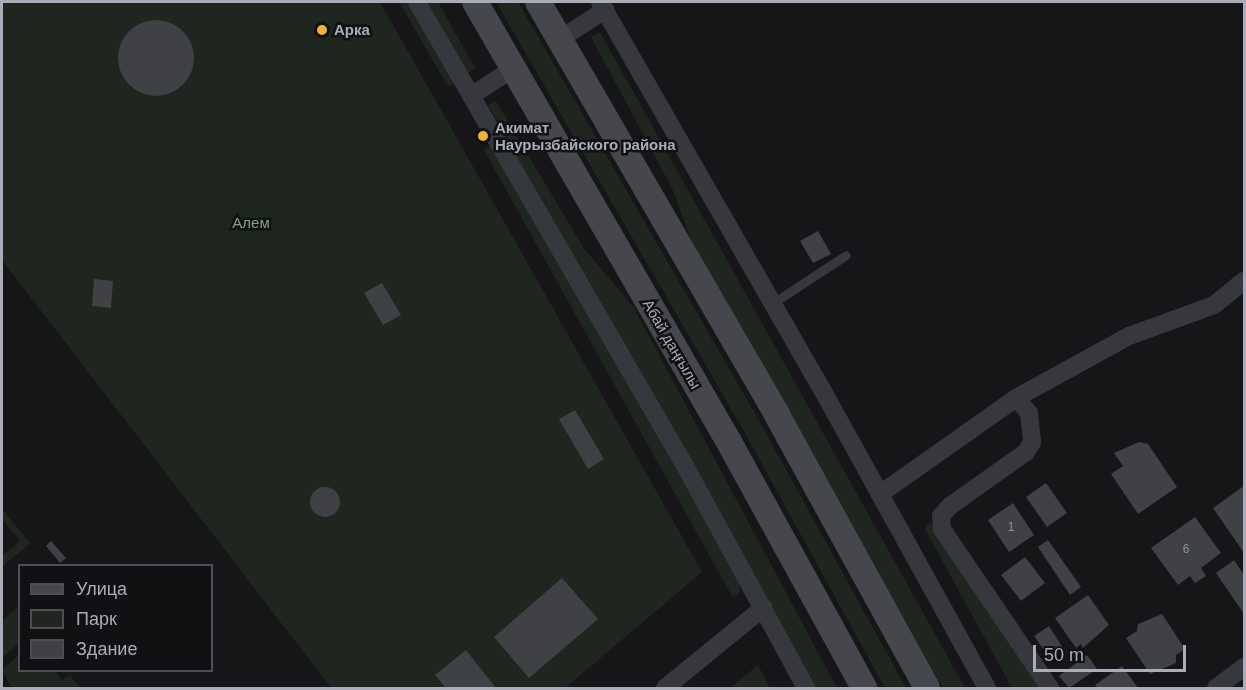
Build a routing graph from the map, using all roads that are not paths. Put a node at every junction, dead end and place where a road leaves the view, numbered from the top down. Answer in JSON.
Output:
{"nodes":[{"id":1,"x":417,"y":2,"type":"edge"},
{"id":2,"x":475,"y":2,"type":"edge"},
{"id":3,"x":538,"y":2,"type":"edge"},
{"id":4,"x":602,"y":6,"type":"edge"},
{"id":5,"x":560,"y":39,"type":"junction"},
{"id":6,"x":514,"y":68,"type":"junction"},
{"id":7,"x":471,"y":96,"type":"junction"},
{"id":8,"x":846,"y":255,"type":"dead end"},
{"id":9,"x":1245,"y":281,"type":"edge"},
{"id":10,"x":773,"y":303,"type":"junction"},
{"id":11,"x":1016,"y":398,"type":"junction"},
{"id":12,"x":880,"y":494,"type":"junction"},
{"id":13,"x":763,"y":608,"type":"junction"},
{"id":14,"x":1245,"y":667,"type":"edge"},
{"id":15,"x":665,"y":688,"type":"edge"},
{"id":16,"x":807,"y":688,"type":"edge"},
{"id":17,"x":864,"y":688,"type":"edge"},
{"id":18,"x":927,"y":688,"type":"edge"},
{"id":19,"x":987,"y":688,"type":"edge"},
{"id":20,"x":1050,"y":688,"type":"edge"},
{"id":21,"x":1216,"y":688,"type":"edge"}],
"edges":[{"from":1,"to":7,"type":"street"},
{"from":2,"to":6,"type":"main road","name":"Абай даңғылы"},
{"from":3,"to":5,"type":"main road"},
{"from":4,"to":5,"type":"street"},
{"from":4,"to":10,"type":"street"},
{"from":5,"to":18,"type":"main road"},
{"from":6,"to":7,"type":"street"},
{"from":6,"to":17,"type":"main road","name":"Абай даңғылы"},
{"from":7,"to":13,"type":"street"},
{"from":8,"to":10,"type":"lane"},
{"from":9,"to":11,"type":"street"},
{"from":10,"to":12,"type":"street"},
{"from":11,"to":12,"type":"street"},
{"from":11,"to":20,"type":"street"},
{"from":12,"to":19,"type":"street"},
{"from":13,"to":15,"type":"street"},
{"from":13,"to":16,"type":"street"},
{"from":14,"to":21,"type":"street"}]}
